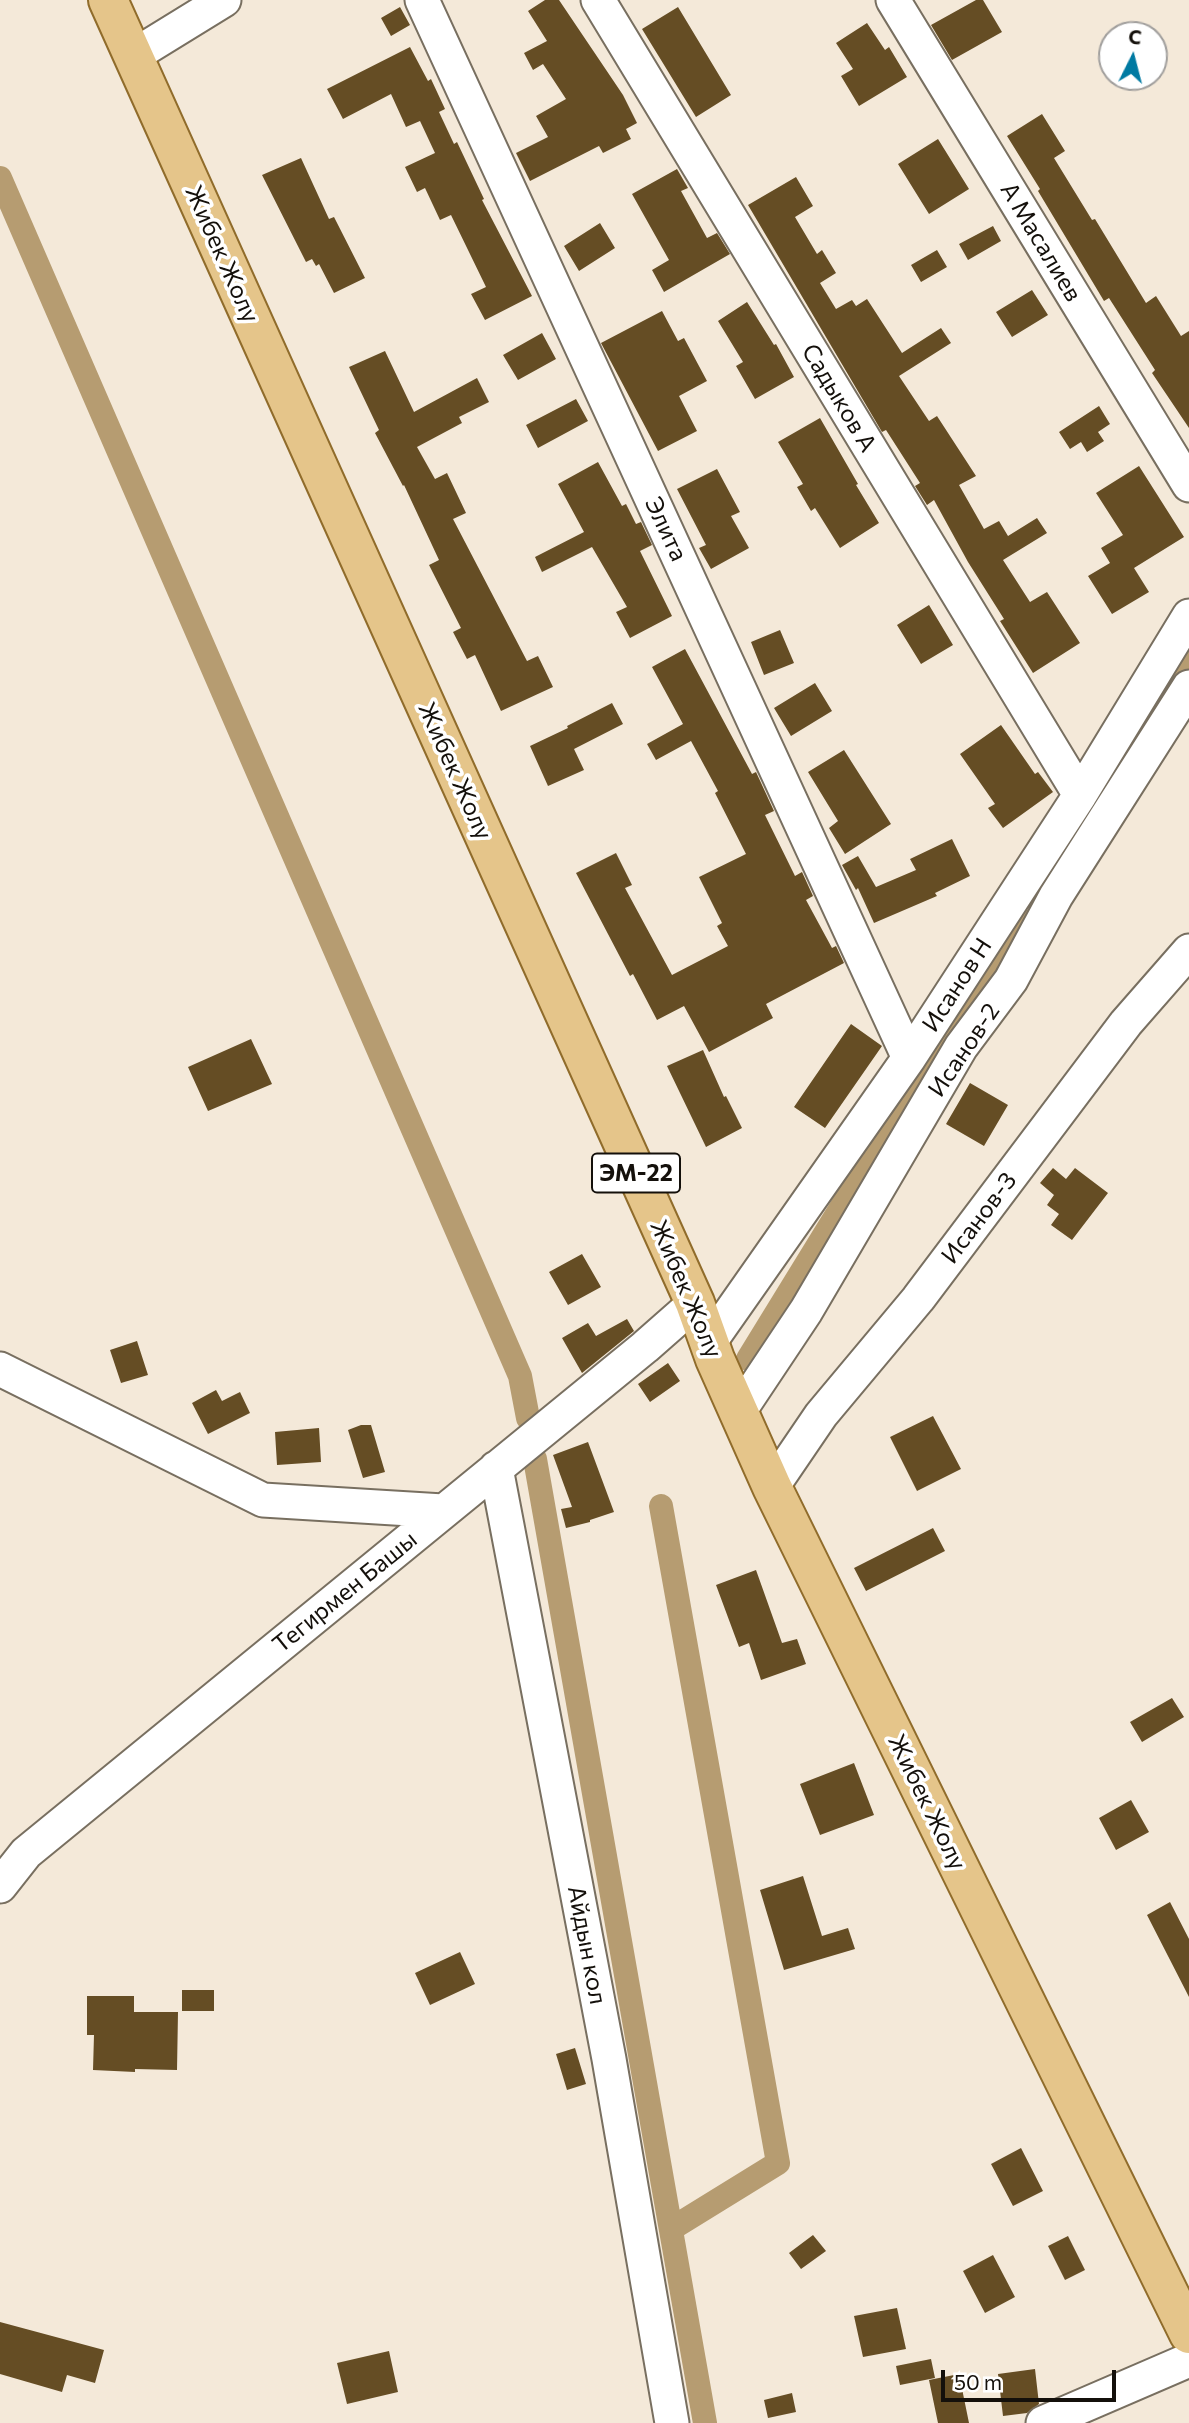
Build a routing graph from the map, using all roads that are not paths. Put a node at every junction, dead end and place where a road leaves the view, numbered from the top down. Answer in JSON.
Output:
{"nodes":[{"id":1,"x":108,"y":0,"type":"edge"},
{"id":2,"x":224,"y":0,"type":"edge"},
{"id":3,"x":422,"y":0,"type":"edge"},
{"id":4,"x":598,"y":0,"type":"edge"},
{"id":5,"x":893,"y":0,"type":"edge"},
{"id":6,"x":133,"y":55,"type":"junction"},
{"id":7,"x":1189,"y":485,"type":"edge"},
{"id":8,"x":1189,"y":616,"type":"edge"},
{"id":9,"x":1189,"y":687,"type":"edge"},
{"id":10,"x":1080,"y":795,"type":"junction"},
{"id":11,"x":1189,"y":951,"type":"edge"},
{"id":12,"x":909,"y":1058,"type":"junction"},
{"id":13,"x":695,"y":1303,"type":"junction"},
{"id":14,"x":709,"y":1343,"type":"junction"},
{"id":15,"x":0,"y":1369,"type":"edge"},
{"id":16,"x":738,"y":1413,"type":"junction"},
{"id":17,"x":496,"y":1468,"type":"junction"},
{"id":18,"x":772,"y":1487,"type":"junction"},
{"id":19,"x":443,"y":1511,"type":"junction"},
{"id":20,"x":0,"y":1886,"type":"edge"},
{"id":21,"x":1189,"y":2334,"type":"edge"},
{"id":22,"x":1189,"y":2360,"type":"edge"},
{"id":23,"x":672,"y":2423,"type":"edge"},
{"id":24,"x":1043,"y":2423,"type":"edge"}],
"edges":[{"from":1,"to":6,"type":"main road","name":"Жибек Жолу","number":"ЭМ-22"},
{"from":2,"to":6,"type":"street"},
{"from":3,"to":12,"type":"street","name":"Элита"},
{"from":4,"to":10,"type":"street","name":"Садыков А"},
{"from":5,"to":7,"type":"street","name":"А Масалиев"},
{"from":6,"to":13,"type":"main road","name":"Жибек Жолу","number":"ЭМ-22"},
{"from":8,"to":10,"type":"street","name":"Исанов Н"},
{"from":9,"to":16,"type":"street","name":"Исанов-2"},
{"from":10,"to":12,"type":"street","name":"Исанов Н"},
{"from":11,"to":18,"type":"street","name":"Исанов-3"},
{"from":12,"to":14,"type":"street","name":"Исанов Н"},
{"from":13,"to":14,"type":"main road","name":"Жибек Жолу","number":"ЭМ-22"},
{"from":13,"to":17,"type":"street","name":"Тегирмен Башы"},
{"from":14,"to":16,"type":"main road","name":"Жибек Жолу","number":"ЭМ-22"},
{"from":15,"to":19,"type":"street"},
{"from":16,"to":18,"type":"main road","name":"Жибек Жолу","number":"ЭМ-22"},
{"from":17,"to":19,"type":"street","name":"Тегирмен Башы"},
{"from":17,"to":23,"type":"street","name":"Айдын кол"},
{"from":18,"to":21,"type":"main road","name":"Жибек Жолу","number":"ЭМ-22"},
{"from":19,"to":20,"type":"street","name":"Тегирмен Башы"},
{"from":22,"to":24,"type":"street"}]}
